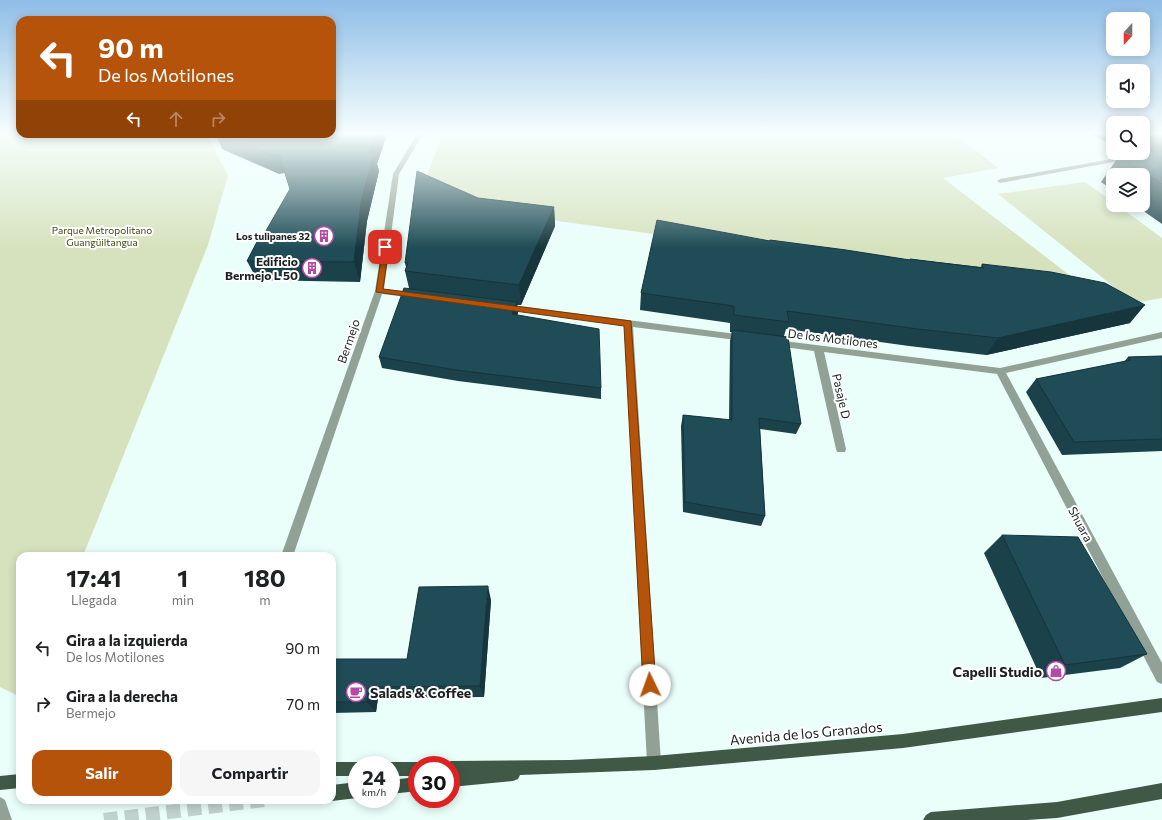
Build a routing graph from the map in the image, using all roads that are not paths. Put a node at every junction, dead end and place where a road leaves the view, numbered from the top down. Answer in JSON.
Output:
{"nodes":[{"id":1,"x":397,"y":172,"type":"edge"},
{"id":2,"x":1049,"y":172,"type":"edge"},
{"id":3,"x":1000,"y":181,"type":"dead end"},
{"id":4,"x":379,"y":291,"type":"junction"},
{"id":5,"x":426,"y":297,"type":"edge"},
{"id":6,"x":496,"y":306,"type":"edge"},
{"id":7,"x":628,"y":323,"type":"junction"},
{"id":8,"x":1162,"y":335,"type":"edge"},
{"id":9,"x":818,"y":348,"type":"junction"},
{"id":10,"x":1000,"y":371,"type":"junction"},
{"id":11,"x":841,"y":449,"type":"dead end"},
{"id":12,"x":288,"y":552,"type":"edge"},
{"id":13,"x":1162,"y":677,"type":"edge"},
{"id":14,"x":1162,"y":705,"type":"edge"},
{"id":15,"x":654,"y":763,"type":"junction"},
{"id":16,"x":460,"y":768,"type":"edge"},
{"id":17,"x":570,"y":768,"type":"junction"},
{"id":18,"x":348,"y":769,"type":"edge"},
{"id":19,"x":336,"y":770,"type":"edge"},
{"id":20,"x":460,"y":779,"type":"edge"},
{"id":21,"x":16,"y":782,"type":"edge"},
{"id":22,"x":0,"y":783,"type":"edge"},
{"id":23,"x":348,"y":791,"type":"edge"},
{"id":24,"x":1162,"y":791,"type":"edge"},
{"id":25,"x":336,"y":793,"type":"edge"},
{"id":26,"x":0,"y":805,"type":"edge"},
{"id":27,"x":4,"y":820,"type":"edge"},
{"id":28,"x":931,"y":820,"type":"edge"}],
"edges":[{"from":1,"to":4,"type":"street","name":"Bermejo"},
{"from":2,"to":3,"type":"street"},
{"from":4,"to":5,"type":"street"},
{"from":4,"to":12,"type":"street","name":"Bermejo"},
{"from":6,"to":7,"type":"street","name":"De los Motilones"},
{"from":7,"to":9,"type":"street","name":"De los Motilones"},
{"from":7,"to":15,"type":"street"},
{"from":8,"to":10,"type":"street","name":"De los Motilones"},
{"from":9,"to":10,"type":"street","name":"De los Motilones"},
{"from":9,"to":11,"type":"street","name":"Pasaje D"},
{"from":10,"to":13,"type":"street","name":"Shuara"},
{"from":14,"to":15,"type":"main road","name":"Avenida de los Granados"},
{"from":15,"to":17,"type":"main road","name":"Avenida de los Granados"},
{"from":16,"to":17,"type":"main road","name":"Avenida de los Granados"},
{"from":17,"to":20,"type":"main road"},
{"from":18,"to":19,"type":"main road"},
{"from":21,"to":22,"type":"main road"},
{"from":23,"to":25,"type":"main road"},
{"from":24,"to":28,"type":"main road"},
{"from":26,"to":27,"type":"street"}]}
